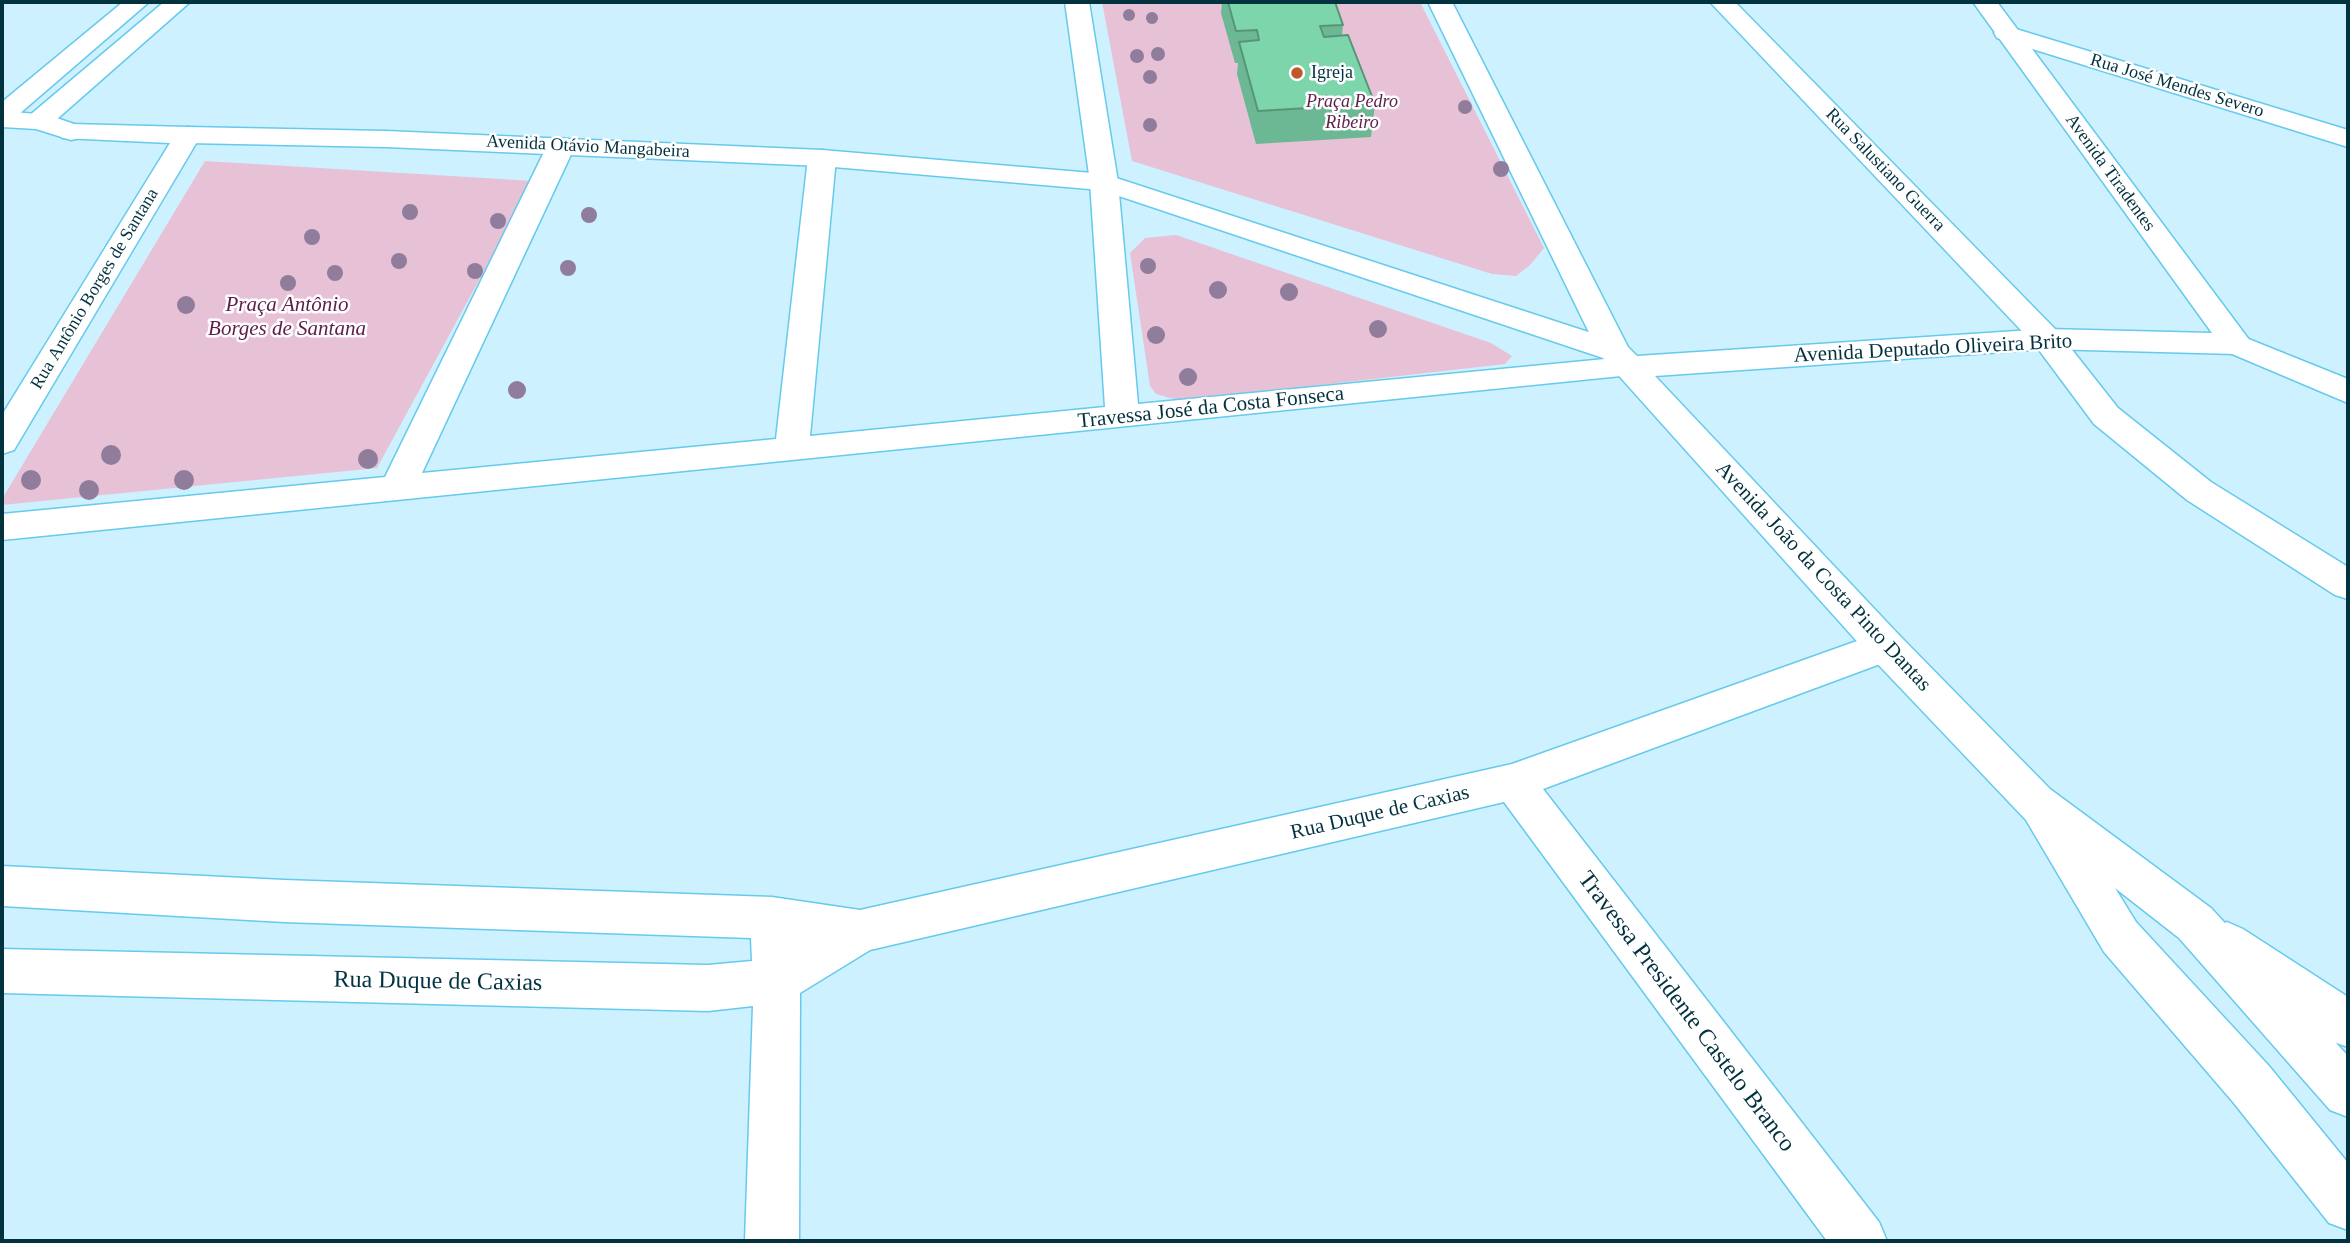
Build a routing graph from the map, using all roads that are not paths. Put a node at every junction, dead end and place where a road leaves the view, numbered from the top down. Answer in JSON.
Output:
{"nodes":[{"id":1,"x":137,"y":2,"type":"edge"},
{"id":2,"x":178,"y":2,"type":"edge"},
{"id":3,"x":1077,"y":2,"type":"edge"},
{"id":4,"x":1440,"y":2,"type":"edge"},
{"id":5,"x":1722,"y":2,"type":"edge"},
{"id":6,"x":1985,"y":2,"type":"edge"},
{"id":7,"x":2006,"y":33,"type":"junction"},
{"id":8,"x":2,"y":117,"type":"edge"},
{"id":9,"x":38,"y":121,"type":"junction"},
{"id":10,"x":71,"y":132,"type":"junction"},
{"id":11,"x":188,"y":135,"type":"junction"},
{"id":12,"x":2348,"y":139,"type":"edge"},
{"id":13,"x":2,"y":142,"type":"edge"},
{"id":14,"x":561,"y":146,"type":"junction"},
{"id":15,"x":822,"y":158,"type":"junction"},
{"id":16,"x":1104,"y":182,"type":"junction"},
{"id":17,"x":2047,"y":339,"type":"junction"},
{"id":18,"x":2236,"y":344,"type":"junction"},
{"id":19,"x":1622,"y":359,"type":"junction"},
{"id":20,"x":2348,"y":392,"type":"edge"},
{"id":21,"x":1122,"y":417,"type":"junction"},
{"id":22,"x":2,"y":442,"type":"edge"},
{"id":23,"x":792,"y":449,"type":"junction"},
{"id":24,"x":397,"y":488,"type":"junction"},
{"id":25,"x":2,"y":527,"type":"edge"},
{"id":26,"x":2348,"y":585,"type":"edge"},
{"id":27,"x":1885,"y":646,"type":"junction"},
{"id":28,"x":1513,"y":782,"type":"junction"},
{"id":29,"x":2035,"y":802,"type":"junction"},
{"id":30,"x":2,"y":886,"type":"edge"},
{"id":31,"x":772,"y":918,"type":"junction"},
{"id":32,"x":2194,"y":923,"type":"junction"},
{"id":33,"x":860,"y":931,"type":"junction"},
{"id":34,"x":2,"y":971,"type":"edge"},
{"id":35,"x":777,"y":981,"type":"junction"},
{"id":36,"x":2348,"y":1024,"type":"edge"},
{"id":37,"x":2348,"y":1093,"type":"edge"},
{"id":38,"x":2348,"y":1204,"type":"edge"},
{"id":39,"x":772,"y":1241,"type":"edge"},
{"id":40,"x":1860,"y":1241,"type":"edge"}],
"edges":[{"from":1,"to":8,"type":"street"},
{"from":2,"to":9,"type":"street"},
{"from":3,"to":16,"type":"street"},
{"from":4,"to":19,"type":"street"},
{"from":5,"to":17,"type":"street","name":"Rua Salustiano Guerra"},
{"from":6,"to":7,"type":"street","name":"Avenida Tiradentes"},
{"from":7,"to":12,"type":"street","name":"Rua José Mendes Severo"},
{"from":7,"to":18,"type":"street","name":"Avenida Tiradentes"},
{"from":8,"to":9,"type":"street","name":"Avenida Otávio Mangabeira"},
{"from":9,"to":10,"type":"street","name":"Avenida Otávio Mangabeira"},
{"from":10,"to":11,"type":"street","name":"Avenida Otávio Mangabeira"},
{"from":10,"to":13,"type":"street","name":"Avenida Otávio Mangabeira"},
{"from":11,"to":14,"type":"street","name":"Avenida Otávio Mangabeira"},
{"from":11,"to":22,"type":"street","name":"Rua Antônio Borges de Santana"},
{"from":14,"to":15,"type":"street","name":"Avenida Otávio Mangabeira"},
{"from":14,"to":24,"type":"street"},
{"from":15,"to":16,"type":"street","name":"Avenida Otávio Mangabeira"},
{"from":15,"to":23,"type":"street"},
{"from":16,"to":19,"type":"street"},
{"from":16,"to":21,"type":"street"},
{"from":17,"to":18,"type":"street","name":"Avenida Deputado Oliveira Brito"},
{"from":17,"to":19,"type":"street","name":"Avenida Deputado Oliveira Brito"},
{"from":17,"to":26,"type":"street","name":"Rua Salustiano Guerra"},
{"from":18,"to":20,"type":"street"},
{"from":19,"to":21,"type":"street","name":"Travessa José da Costa Fonseca"},
{"from":19,"to":27,"type":"street","name":"Avenida João da Costa Pinto Dantas"},
{"from":21,"to":23,"type":"street","name":"Travessa José da Costa Fonseca"},
{"from":23,"to":24,"type":"street"},
{"from":24,"to":25,"type":"street"},
{"from":27,"to":28,"type":"street","name":"Rua Duque de Caxias"},
{"from":27,"to":29,"type":"street","name":"Avenida João da Costa Pinto Dantas"},
{"from":28,"to":33,"type":"street","name":"Rua Duque de Caxias"},
{"from":28,"to":40,"type":"street","name":"Travessa Presidente Castelo Branco"},
{"from":29,"to":32,"type":"street","name":"Avenida João da Costa Pinto Dantas"},
{"from":29,"to":38,"type":"street","name":"Avenida João da Costa Pinto Dantas"},
{"from":30,"to":31,"type":"street","name":"Rua Duque de Caxias"},
{"from":31,"to":33,"type":"street","name":"Rua Duque de Caxias"},
{"from":31,"to":35,"type":"street"},
{"from":32,"to":36,"type":"street"},
{"from":32,"to":37,"type":"street","name":"Avenida João da Costa Pinto Dantas"},
{"from":33,"to":35,"type":"street","name":"Rua Duque de Caxias"},
{"from":34,"to":35,"type":"street","name":"Rua Duque de Caxias"},
{"from":35,"to":39,"type":"street"}]}
